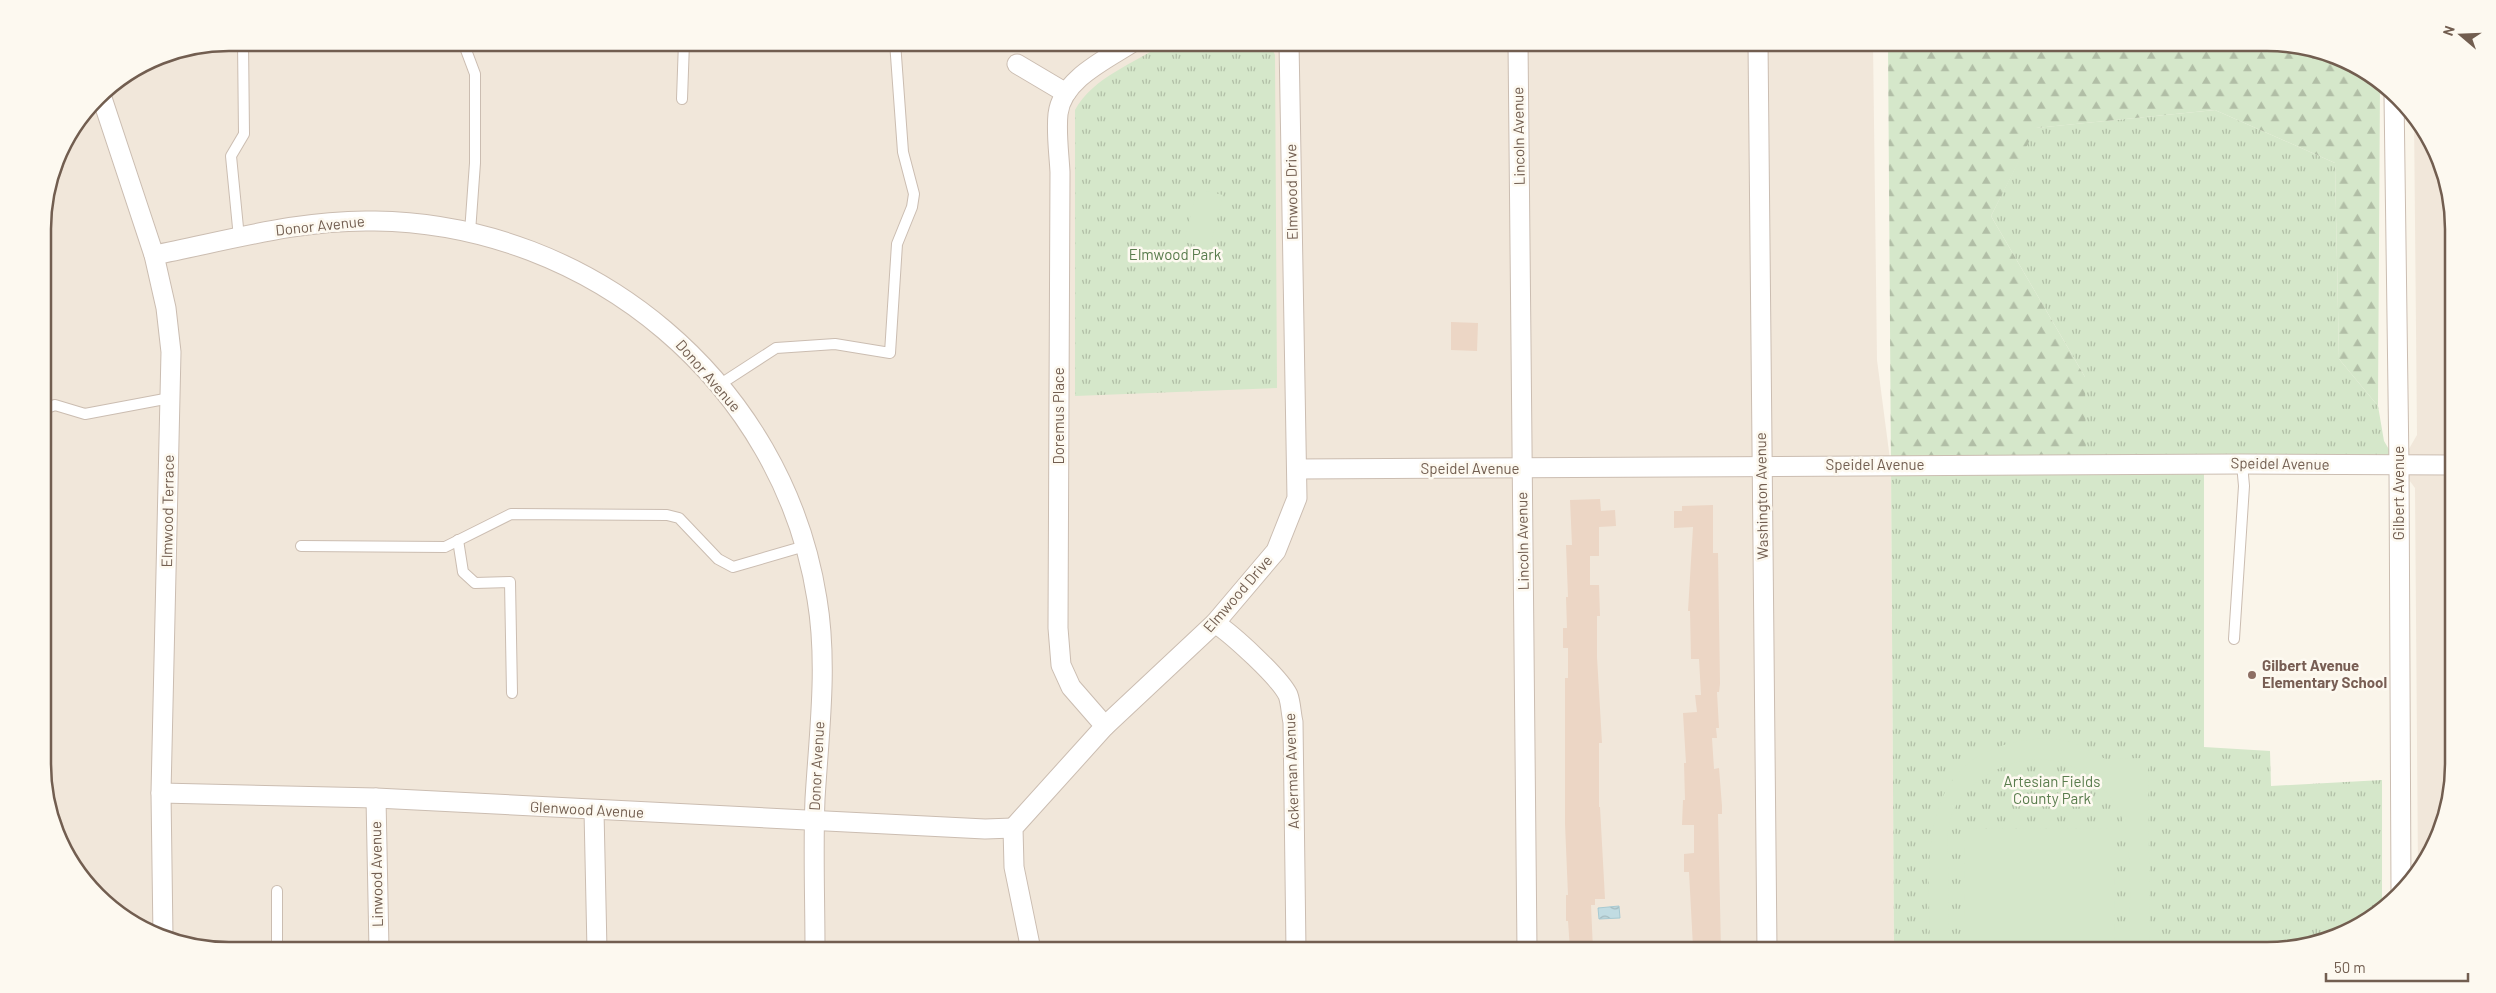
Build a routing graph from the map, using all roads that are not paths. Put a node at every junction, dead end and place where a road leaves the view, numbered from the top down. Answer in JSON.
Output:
{"nodes":[{"id":1,"x":243,"y":51,"type":"edge"},
{"id":2,"x":466,"y":51,"type":"edge"},
{"id":3,"x":684,"y":51,"type":"edge"},
{"id":4,"x":896,"y":51,"type":"edge"},
{"id":5,"x":1119,"y":51,"type":"edge"},
{"id":6,"x":1289,"y":51,"type":"edge"},
{"id":7,"x":1518,"y":51,"type":"edge"},
{"id":8,"x":1758,"y":51,"type":"edge"},
{"id":9,"x":1017,"y":64,"type":"dead end"},
{"id":10,"x":1066,"y":93,"type":"junction"},
{"id":11,"x":682,"y":99,"type":"dead end"},
{"id":12,"x":103,"y":103,"type":"edge"},
{"id":13,"x":2394,"y":104,"type":"edge"},
{"id":14,"x":470,"y":232,"type":"junction"},
{"id":15,"x":239,"y":238,"type":"junction"},
{"id":16,"x":154,"y":255,"type":"junction"},
{"id":17,"x":719,"y":385,"type":"junction"},
{"id":18,"x":170,"y":398,"type":"junction"},
{"id":19,"x":52,"y":406,"type":"edge"},
{"id":20,"x":2242,"y":464,"type":"junction"},
{"id":21,"x":1762,"y":465,"type":"junction"},
{"id":22,"x":2445,"y":465,"type":"edge"},
{"id":23,"x":2399,"y":466,"type":"junction"},
{"id":24,"x":1522,"y":468,"type":"junction"},
{"id":25,"x":1297,"y":469,"type":"junction"},
{"id":26,"x":458,"y":540,"type":"junction"},
{"id":27,"x":301,"y":546,"type":"dead end"},
{"id":28,"x":805,"y":546,"type":"junction"},
{"id":29,"x":1215,"y":623,"type":"junction"},
{"id":30,"x":2234,"y":639,"type":"dead end"},
{"id":31,"x":512,"y":693,"type":"dead end"},
{"id":32,"x":1105,"y":726,"type":"junction"},
{"id":33,"x":161,"y":793,"type":"junction"},
{"id":34,"x":376,"y":798,"type":"junction"},
{"id":35,"x":594,"y":811,"type":"junction"},
{"id":36,"x":814,"y":819,"type":"junction"},
{"id":37,"x":1013,"y":828,"type":"junction"},
{"id":38,"x":2401,"y":881,"type":"edge"},
{"id":39,"x":277,"y":891,"type":"dead end"},
{"id":40,"x":160,"y":928,"type":"edge"},
{"id":41,"x":278,"y":942,"type":"edge"},
{"id":42,"x":378,"y":942,"type":"edge"},
{"id":43,"x":597,"y":942,"type":"edge"},
{"id":44,"x":815,"y":942,"type":"edge"},
{"id":45,"x":1029,"y":942,"type":"edge"},
{"id":46,"x":1296,"y":942,"type":"edge"},
{"id":47,"x":1527,"y":942,"type":"edge"},
{"id":48,"x":1766,"y":942,"type":"edge"}],
"edges":[{"from":1,"to":15,"type":"lane"},
{"from":2,"to":14,"type":"lane"},
{"from":3,"to":11,"type":"lane"},
{"from":4,"to":17,"type":"lane"},
{"from":5,"to":10,"type":"street","name":"Doremus Place"},
{"from":6,"to":25,"type":"street","name":"Elmwood Drive"},
{"from":7,"to":24,"type":"street","name":"Lincoln Avenue"},
{"from":8,"to":21,"type":"street","name":"Washington Avenue"},
{"from":9,"to":10,"type":"street"},
{"from":10,"to":32,"type":"street","name":"Doremus Place"},
{"from":12,"to":16,"type":"street","name":"Elmwood Terrace"},
{"from":13,"to":23,"type":"street","name":"Gilbert Avenue"},
{"from":14,"to":15,"type":"street","name":"Donor Avenue"},
{"from":14,"to":17,"type":"street","name":"Donor Avenue"},
{"from":15,"to":16,"type":"street","name":"Donor Avenue"},
{"from":16,"to":18,"type":"street","name":"Elmwood Terrace"},
{"from":17,"to":28,"type":"street","name":"Donor Avenue"},
{"from":18,"to":19,"type":"lane"},
{"from":18,"to":33,"type":"street","name":"Elmwood Terrace"},
{"from":20,"to":21,"type":"street","name":"Speidel Avenue"},
{"from":20,"to":23,"type":"street","name":"Speidel Avenue"},
{"from":20,"to":30,"type":"lane"},
{"from":21,"to":24,"type":"street","name":"Speidel Avenue"},
{"from":21,"to":48,"type":"street","name":"Washington Avenue"},
{"from":22,"to":23,"type":"street","name":"Speidel Avenue"},
{"from":23,"to":38,"type":"street","name":"Gilbert Avenue"},
{"from":24,"to":25,"type":"street","name":"Speidel Avenue"},
{"from":24,"to":47,"type":"street","name":"Lincoln Avenue"},
{"from":25,"to":29,"type":"street","name":"Elmwood Drive"},
{"from":26,"to":27,"type":"lane"},
{"from":26,"to":28,"type":"lane"},
{"from":26,"to":31,"type":"lane"},
{"from":28,"to":36,"type":"street","name":"Donor Avenue"},
{"from":29,"to":32,"type":"street","name":"Elmwood Drive"},
{"from":29,"to":46,"type":"street","name":"Ackerman Avenue"},
{"from":32,"to":37,"type":"street","name":"Elmwood Drive"},
{"from":33,"to":34,"type":"street","name":"Glenwood Avenue"},
{"from":33,"to":40,"type":"street","name":"Elmwood Terrace"},
{"from":34,"to":35,"type":"street","name":"Glenwood Avenue"},
{"from":34,"to":42,"type":"street","name":"Linwood Avenue"},
{"from":35,"to":36,"type":"street","name":"Glenwood Avenue"},
{"from":35,"to":43,"type":"street"},
{"from":36,"to":37,"type":"street","name":"Glenwood Avenue"},
{"from":36,"to":44,"type":"street","name":"Donor Avenue"},
{"from":37,"to":45,"type":"street"},
{"from":39,"to":41,"type":"lane"}]}
